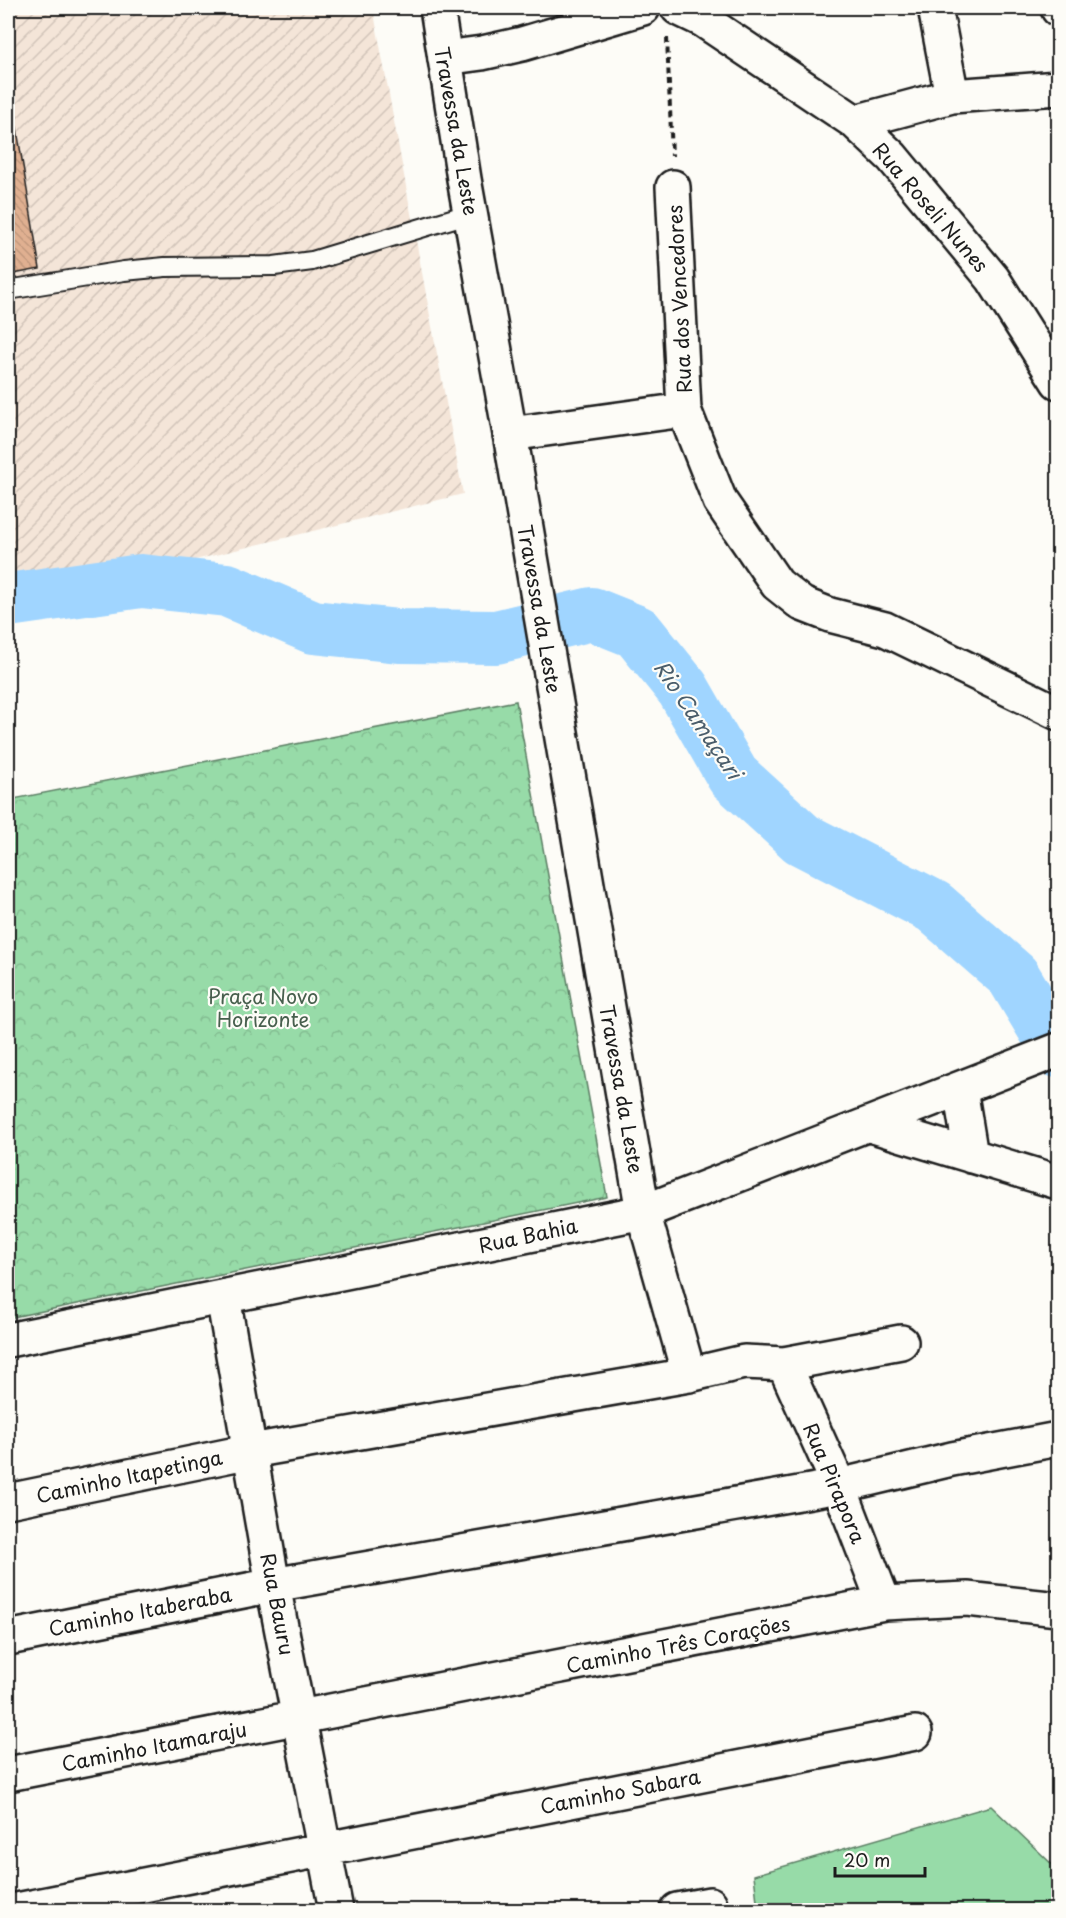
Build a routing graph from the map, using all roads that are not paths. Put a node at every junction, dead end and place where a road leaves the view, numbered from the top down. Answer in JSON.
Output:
{"nodes":[{"id":1,"x":437,"y":8,"type":"edge"},
{"id":2,"x":935,"y":8,"type":"edge"},
{"id":3,"x":629,"y":9,"type":"edge"},
{"id":4,"x":673,"y":20,"type":"edge"},
{"id":5,"x":445,"y":58,"type":"junction"},
{"id":6,"x":1059,"y":88,"type":"edge"},
{"id":7,"x":952,"y":96,"type":"junction"},
{"id":8,"x":855,"y":122,"type":"junction"},
{"id":9,"x":673,"y":187,"type":"road end"},
{"id":10,"x":471,"y":213,"type":"junction"},
{"id":11,"x":8,"y":290,"type":"edge"},
{"id":12,"x":1059,"y":382,"type":"edge"},
{"id":13,"x":684,"y":411,"type":"junction"},
{"id":14,"x":510,"y":434,"type":"junction"},
{"id":15,"x":1059,"y":713,"type":"edge"},
{"id":16,"x":1044,"y":1056,"type":"edge"},
{"id":17,"x":960,"y":1089,"type":"junction"},
{"id":18,"x":870,"y":1125,"type":"junction"},
{"id":19,"x":971,"y":1156,"type":"junction"},
{"id":20,"x":1059,"y":1182,"type":"edge"},
{"id":21,"x":643,"y":1212,"type":"junction"},
{"id":22,"x":223,"y":1298,"type":"junction"},
{"id":23,"x":8,"y":1340,"type":"edge"},
{"id":24,"x":901,"y":1342,"type":"dead end"},
{"id":25,"x":784,"y":1364,"type":"junction"},
{"id":26,"x":689,"y":1375,"type":"junction"},
{"id":27,"x":1059,"y":1439,"type":"edge"},
{"id":28,"x":251,"y":1451,"type":"junction"},
{"id":29,"x":839,"y":1486,"type":"junction"},
{"id":30,"x":8,"y":1502,"type":"edge"},
{"id":31,"x":273,"y":1585,"type":"junction"},
{"id":32,"x":884,"y":1603,"type":"junction"},
{"id":33,"x":1059,"y":1609,"type":"edge"},
{"id":34,"x":8,"y":1638,"type":"edge"},
{"id":35,"x":300,"y":1718,"type":"junction"},
{"id":36,"x":915,"y":1733,"type":"dead end"},
{"id":37,"x":8,"y":1774,"type":"edge"},
{"id":38,"x":324,"y":1849,"type":"junction"},
{"id":39,"x":710,"y":1904,"type":"dead end"},
{"id":40,"x":17,"y":1911,"type":"edge"},
{"id":41,"x":336,"y":1911,"type":"edge"},
{"id":42,"x":677,"y":1911,"type":"edge"}],
"edges":[{"from":1,"to":5,"type":"street","name":"Travessa da Leste"},
{"from":2,"to":7,"type":"street"},
{"from":3,"to":5,"type":"street"},
{"from":4,"to":8,"type":"street","name":"Rua Roseli Nunes"},
{"from":5,"to":10,"type":"street","name":"Travessa da Leste"},
{"from":6,"to":7,"type":"street"},
{"from":7,"to":8,"type":"street"},
{"from":8,"to":12,"type":"street","name":"Rua Roseli Nunes"},
{"from":9,"to":13,"type":"street","name":"Rua dos Vencedores"},
{"from":10,"to":11,"type":"lane"},
{"from":10,"to":14,"type":"street","name":"Travessa da Leste"},
{"from":13,"to":14,"type":"street","name":"Rua dos Vencedores"},
{"from":13,"to":15,"type":"street","name":"Rua dos Vencedores"},
{"from":14,"to":21,"type":"street","name":"Travessa da Leste"},
{"from":16,"to":17,"type":"street","name":"Rua Bahia"},
{"from":17,"to":18,"type":"street","name":"Rua Bahia"},
{"from":17,"to":19,"type":"street"},
{"from":18,"to":19,"type":"street"},
{"from":18,"to":21,"type":"street","name":"Rua Bahia"},
{"from":19,"to":20,"type":"street"},
{"from":21,"to":22,"type":"street","name":"Rua Bahia"},
{"from":21,"to":26,"type":"street","name":"Travessa da Leste"},
{"from":22,"to":23,"type":"street","name":"Rua Bahia"},
{"from":22,"to":28,"type":"street","name":"Rua Bauru"},
{"from":24,"to":25,"type":"street","name":"Caminho Itapetinga"},
{"from":25,"to":26,"type":"street","name":"Caminho Itapetinga"},
{"from":25,"to":29,"type":"street","name":"Rua Pirapora"},
{"from":26,"to":28,"type":"street","name":"Caminho Itapetinga"},
{"from":27,"to":29,"type":"street","name":"Caminho Itaberaba"},
{"from":28,"to":30,"type":"street","name":"Caminho Itapetinga"},
{"from":28,"to":31,"type":"street","name":"Rua Bauru"},
{"from":29,"to":31,"type":"street","name":"Caminho Itaberaba"},
{"from":29,"to":32,"type":"street","name":"Rua Pirapora"},
{"from":31,"to":34,"type":"street","name":"Caminho Itaberaba"},
{"from":31,"to":35,"type":"street","name":"Rua Bauru"},
{"from":32,"to":33,"type":"street","name":"Caminho Três Corações"},
{"from":32,"to":35,"type":"street","name":"Caminho Três Corações"},
{"from":35,"to":37,"type":"street","name":"Caminho Itamaraju"},
{"from":35,"to":38,"type":"street","name":"Rua Bauru"},
{"from":36,"to":38,"type":"street","name":"Caminho Sabara"},
{"from":38,"to":40,"type":"street","name":"Caminho Sabara"},
{"from":38,"to":41,"type":"street","name":"Rua Bauru"},
{"from":39,"to":42,"type":"street"}]}
